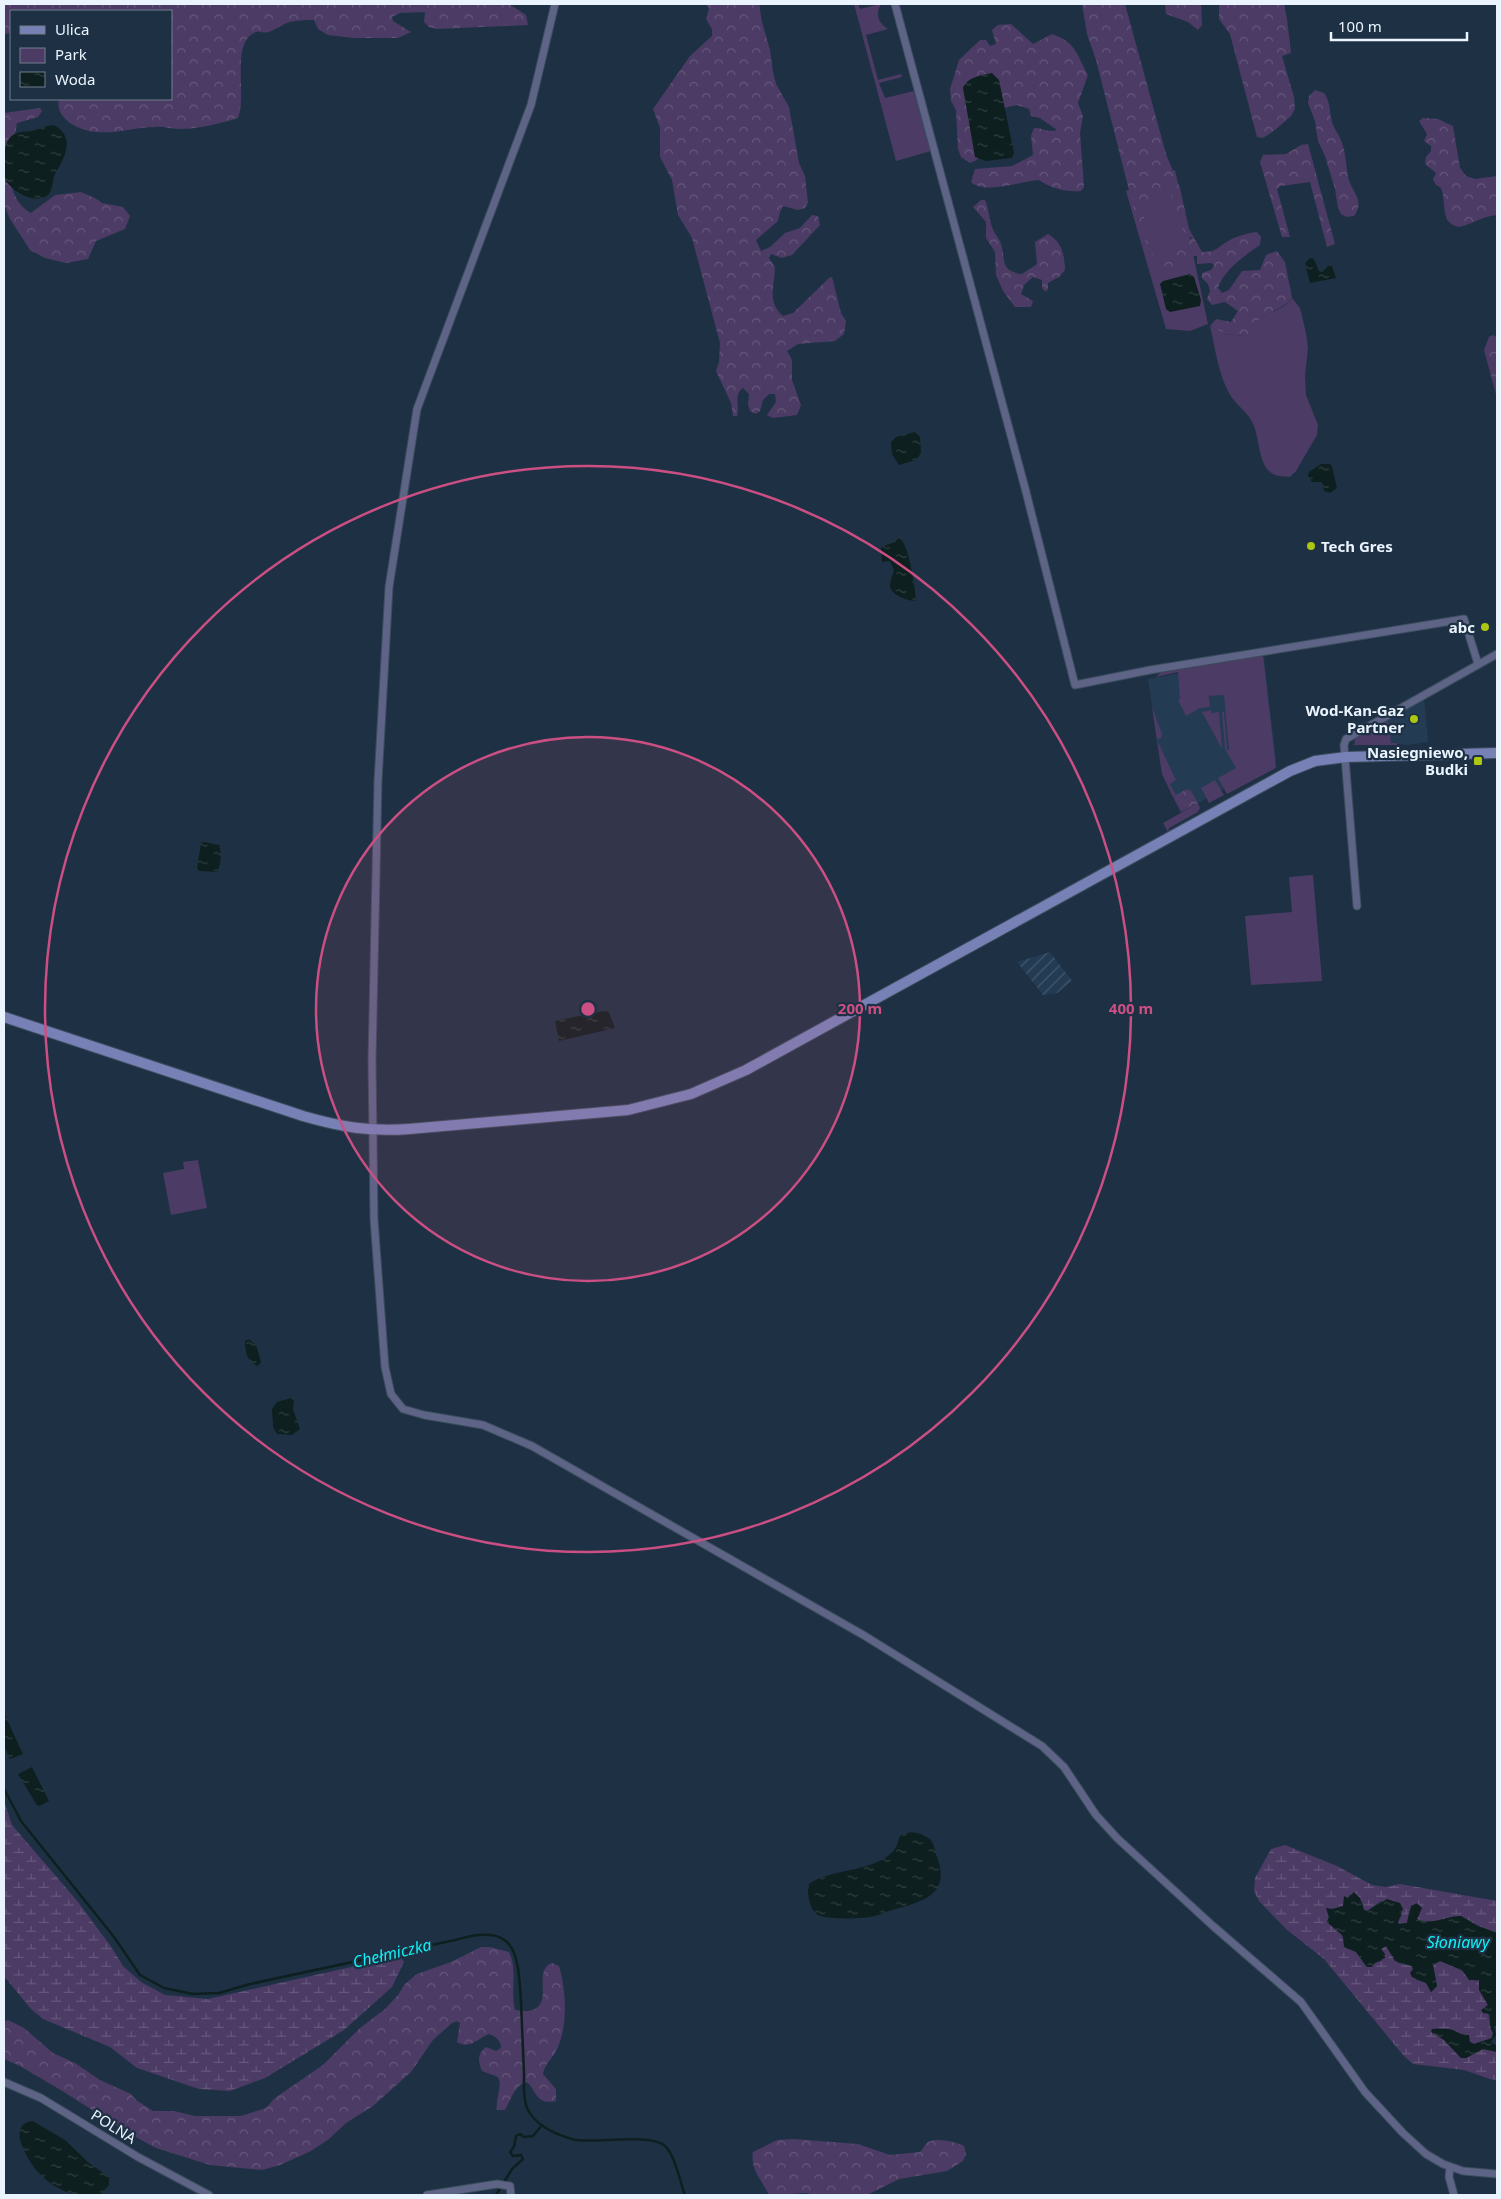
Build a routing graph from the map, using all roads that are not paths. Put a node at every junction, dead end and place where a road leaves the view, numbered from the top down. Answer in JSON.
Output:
{"nodes":[{"id":1,"x":555,"y":4,"type":"edge"},
{"id":2,"x":894,"y":4,"type":"edge"},
{"id":3,"x":1497,"y":654,"type":"edge"},
{"id":4,"x":1478,"y":664,"type":"junction"},
{"id":5,"x":1497,"y":753,"type":"edge"},
{"id":6,"x":1346,"y":757,"type":"junction"},
{"id":7,"x":1357,"y":906,"type":"dead end"},
{"id":8,"x":4,"y":1017,"type":"edge"},
{"id":9,"x":373,"y":1130,"type":"junction"},
{"id":10,"x":4,"y":2082,"type":"edge"},
{"id":11,"x":1450,"y":2167,"type":"junction"},
{"id":12,"x":1497,"y":2174,"type":"edge"},
{"id":13,"x":209,"y":2195,"type":"edge"},
{"id":14,"x":427,"y":2195,"type":"edge"},
{"id":15,"x":510,"y":2195,"type":"edge"},
{"id":16,"x":1454,"y":2195,"type":"edge"}],
"edges":[{"from":1,"to":9,"type":"street"},
{"from":2,"to":4,"type":"street"},
{"from":3,"to":4,"type":"street"},
{"from":4,"to":6,"type":"street"},
{"from":5,"to":6,"type":"main road"},
{"from":6,"to":7,"type":"street"},
{"from":6,"to":9,"type":"main road"},
{"from":8,"to":9,"type":"main road"},
{"from":9,"to":11,"type":"street"},
{"from":10,"to":13,"type":"street","name":"POLNA"},
{"from":11,"to":12,"type":"street"},
{"from":11,"to":16,"type":"street"},
{"from":14,"to":15,"type":"street"}]}
